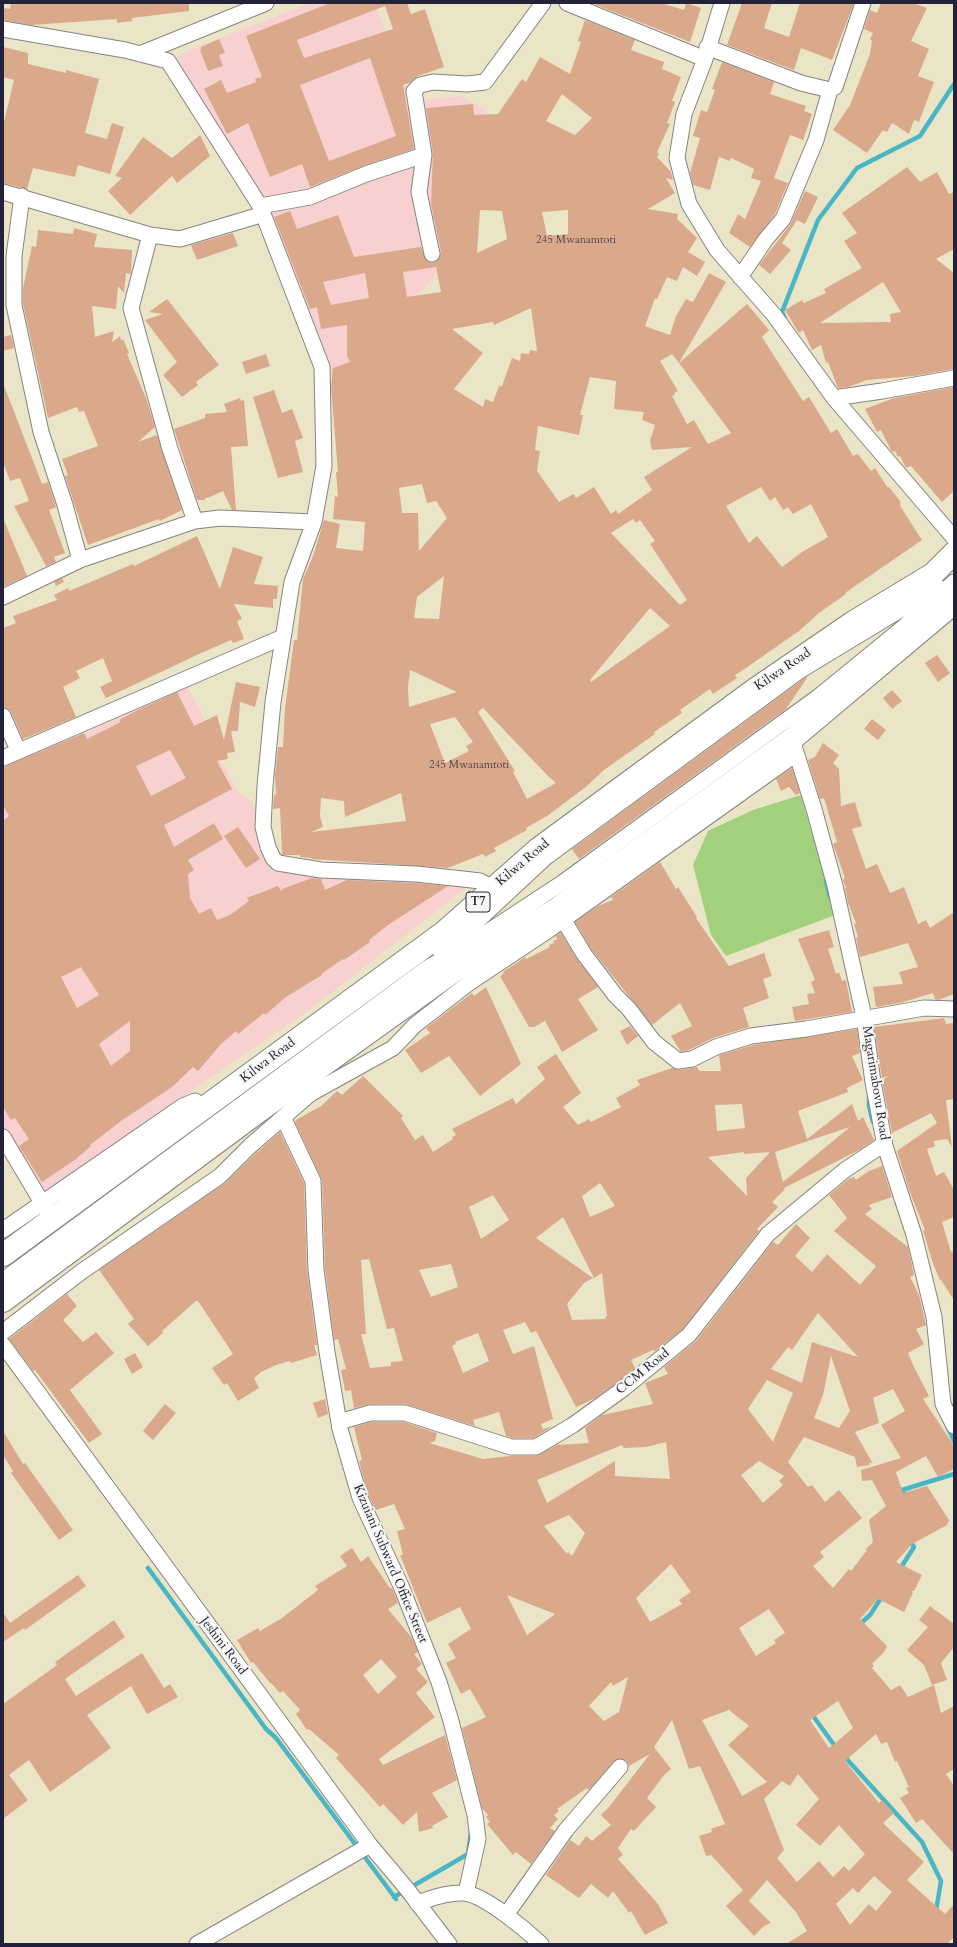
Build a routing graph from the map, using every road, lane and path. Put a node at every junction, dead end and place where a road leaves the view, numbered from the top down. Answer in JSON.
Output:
{"nodes":[{"id":1,"x":266,"y":3,"type":"edge"},
{"id":2,"x":543,"y":3,"type":"edge"},
{"id":3,"x":567,"y":3,"type":"edge"},
{"id":4,"x":722,"y":3,"type":"edge"},
{"id":5,"x":863,"y":3,"type":"edge"},
{"id":6,"x":250,"y":6,"type":"edge"},
{"id":7,"x":3,"y":29,"type":"edge"},
{"id":8,"x":706,"y":53,"type":"junction"},
{"id":9,"x":140,"y":54,"type":"junction"},
{"id":10,"x":830,"y":90,"type":"junction"},
{"id":11,"x":424,"y":155,"type":"junction"},
{"id":12,"x":3,"y":192,"type":"edge"},
{"id":13,"x":22,"y":196,"type":"junction"},
{"id":14,"x":261,"y":209,"type":"junction"},
{"id":15,"x":150,"y":235,"type":"junction"},
{"id":16,"x":432,"y":254,"type":"dead end"},
{"id":17,"x":740,"y":277,"type":"junction"},
{"id":18,"x":954,"y":378,"type":"edge"},
{"id":19,"x":834,"y":398,"type":"junction"},
{"id":20,"x":194,"y":521,"type":"junction"},
{"id":21,"x":314,"y":522,"type":"junction"},
{"id":22,"x":954,"y":538,"type":"edge"},
{"id":23,"x":954,"y":553,"type":"edge"},
{"id":24,"x":80,"y":560,"type":"junction"},
{"id":25,"x":954,"y":578,"type":"edge"},
{"id":26,"x":954,"y":582,"type":"edge"},
{"id":27,"x":3,"y":597,"type":"edge"},
{"id":28,"x":954,"y":603,"type":"edge"},
{"id":29,"x":283,"y":637,"type":"junction"},
{"id":30,"x":3,"y":716,"type":"edge"},
{"id":31,"x":794,"y":747,"type":"junction"},
{"id":32,"x":18,"y":750,"type":"junction"},
{"id":33,"x":3,"y":758,"type":"edge"},
{"id":34,"x":493,"y":888,"type":"junction"},
{"id":35,"x":560,"y":914,"type":"junction"},
{"id":36,"x":427,"y":968,"type":"junction"},
{"id":37,"x":954,"y":1009,"type":"edge"},
{"id":38,"x":864,"y":1017,"type":"junction"},
{"id":39,"x":283,"y":1117,"type":"junction"},
{"id":40,"x":3,"y":1137,"type":"edge"},
{"id":41,"x":885,"y":1146,"type":"junction"},
{"id":42,"x":47,"y":1210,"type":"junction"},
{"id":43,"x":3,"y":1230,"type":"edge"},
{"id":44,"x":3,"y":1255,"type":"edge"},
{"id":45,"x":3,"y":1280,"type":"edge"},
{"id":46,"x":3,"y":1301,"type":"edge"},
{"id":47,"x":3,"y":1332,"type":"edge"},
{"id":48,"x":3,"y":1345,"type":"edge"},
{"id":49,"x":339,"y":1422,"type":"junction"},
{"id":50,"x":954,"y":1426,"type":"edge"},
{"id":51,"x":620,"y":1768,"type":"dead end"},
{"id":52,"x":370,"y":1844,"type":"junction"},
{"id":53,"x":466,"y":1893,"type":"junction"},
{"id":54,"x":418,"y":1903,"type":"junction"},
{"id":55,"x":506,"y":1915,"type":"junction"},
{"id":56,"x":197,"y":1944,"type":"edge"},
{"id":57,"x":449,"y":1944,"type":"edge"},
{"id":58,"x":541,"y":1944,"type":"edge"}],
"edges":[{"from":1,"to":6,"type":"street"},
{"from":2,"to":11,"type":"street"},
{"from":3,"to":8,"type":"street"},
{"from":4,"to":8,"type":"street"},
{"from":5,"to":10,"type":"street"},
{"from":6,"to":9,"type":"street"},
{"from":7,"to":9,"type":"street"},
{"from":8,"to":10,"type":"street"},
{"from":8,"to":17,"type":"street"},
{"from":9,"to":14,"type":"street"},
{"from":10,"to":17,"type":"street"},
{"from":11,"to":14,"type":"street"},
{"from":11,"to":16,"type":"street"},
{"from":12,"to":13,"type":"street"},
{"from":13,"to":15,"type":"street"},
{"from":13,"to":24,"type":"street"},
{"from":14,"to":15,"type":"street"},
{"from":14,"to":21,"type":"street"},
{"from":15,"to":20,"type":"street"},
{"from":17,"to":19,"type":"street"},
{"from":18,"to":19,"type":"street"},
{"from":19,"to":22,"type":"street"},
{"from":20,"to":21,"type":"street"},
{"from":20,"to":24,"type":"street"},
{"from":21,"to":29,"type":"street"},
{"from":23,"to":34,"type":"highway","name":"Kilwa Road","number":"T7"},
{"from":24,"to":27,"type":"street"},
{"from":25,"to":36,"type":"street"},
{"from":26,"to":36,"type":"street"},
{"from":28,"to":31,"type":"highway"},
{"from":29,"to":32,"type":"street"},
{"from":29,"to":34,"type":"street"},
{"from":30,"to":32,"type":"street"},
{"from":31,"to":35,"type":"highway"},
{"from":31,"to":38,"type":"street","name":"Magarimabovu Road"},
{"from":32,"to":33,"type":"street"},
{"from":34,"to":42,"type":"highway","name":"Kilwa Road","number":"T7"},
{"from":35,"to":38,"type":"street"},
{"from":35,"to":39,"type":"street"},
{"from":35,"to":46,"type":"highway"},
{"from":36,"to":45,"type":"street"},
{"from":37,"to":38,"type":"street"},
{"from":38,"to":41,"type":"street","name":"Magarimabovu Road"},
{"from":39,"to":47,"type":"street"},
{"from":39,"to":49,"type":"street","name":"Kizuiani Subward Office Street"},
{"from":40,"to":42,"type":"street"},
{"from":41,"to":49,"type":"street","name":"CCM Road"},
{"from":41,"to":50,"type":"street","name":"Magarimabovu Road"},
{"from":42,"to":43,"type":"street"},
{"from":42,"to":44,"type":"highway","name":"Kilwa Road","number":"T7"},
{"from":48,"to":52,"type":"street","name":"Jeshini Road"},
{"from":49,"to":53,"type":"street","name":"Kizuiani Subward Office Street"},
{"from":51,"to":55,"type":"street"},
{"from":52,"to":54,"type":"street","name":"Jeshini Road"},
{"from":52,"to":56,"type":"street"},
{"from":53,"to":54,"type":"street"},
{"from":53,"to":55,"type":"street"},
{"from":54,"to":57,"type":"street","name":"Jeshini Road"},
{"from":55,"to":58,"type":"street"}]}
